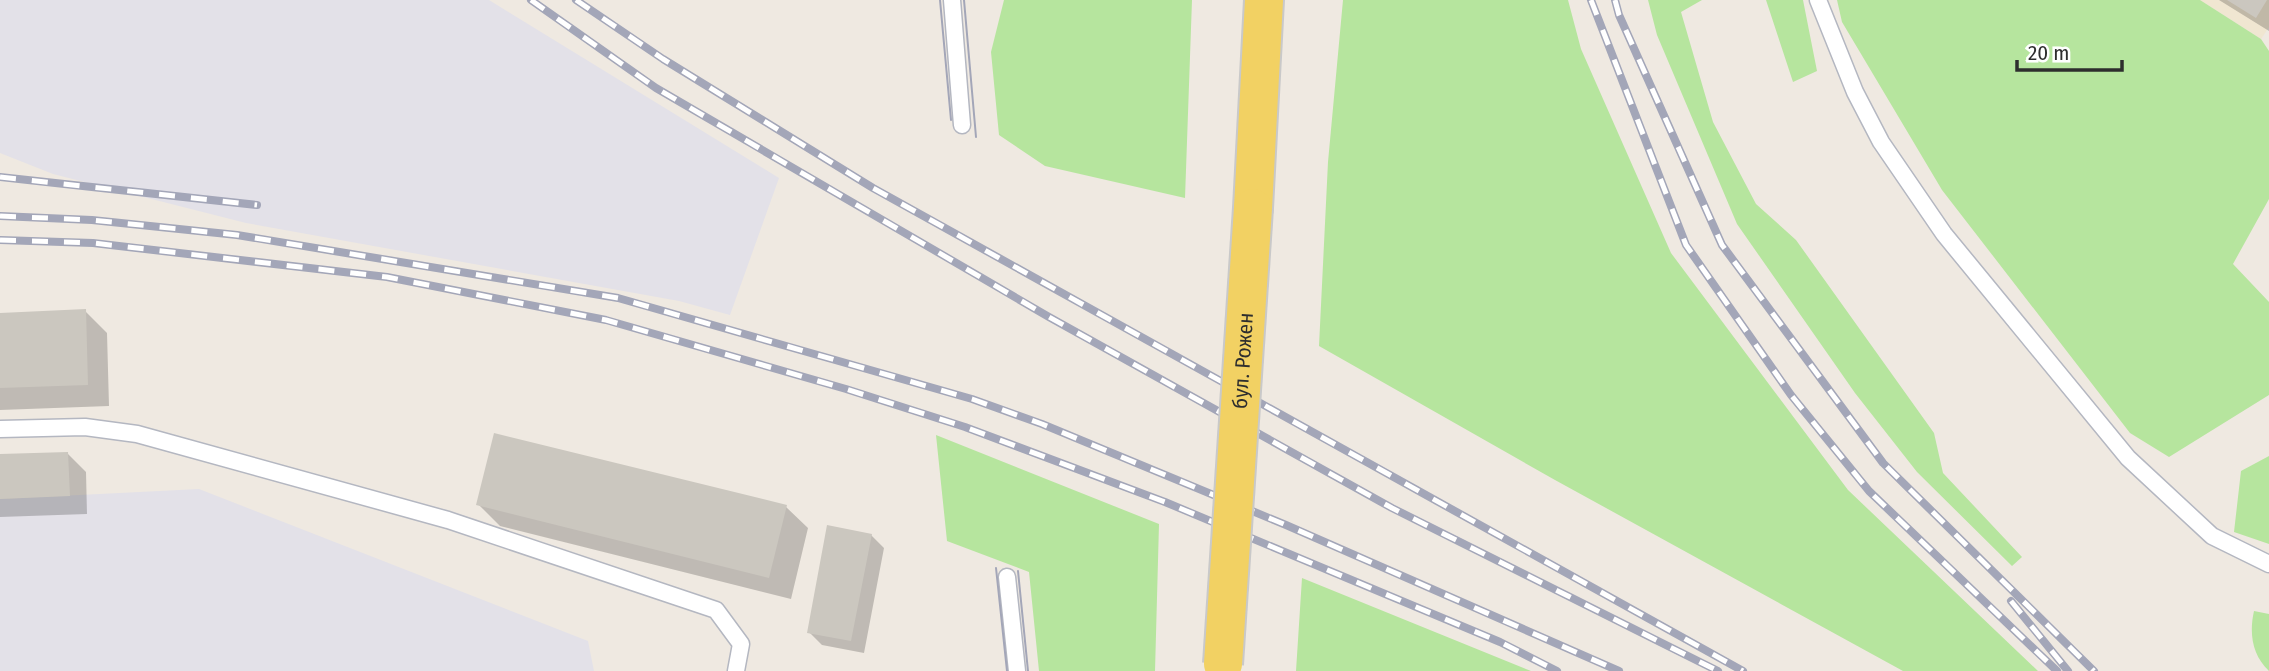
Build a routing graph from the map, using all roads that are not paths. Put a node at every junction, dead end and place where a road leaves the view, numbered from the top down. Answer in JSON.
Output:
{"nodes":[{"id":1,"x":952,"y":0,"type":"edge"},
{"id":2,"x":1255,"y":0,"type":"edge"},
{"id":3,"x":1264,"y":0,"type":"edge"},
{"id":4,"x":1273,"y":0,"type":"edge"},
{"id":5,"x":1818,"y":0,"type":"edge"},
{"id":6,"x":1261,"y":55,"type":"junction"},
{"id":7,"x":962,"y":125,"type":"dead end"},
{"id":8,"x":0,"y":429,"type":"edge"},
{"id":9,"x":2269,"y":564,"type":"edge"},
{"id":10,"x":1007,"y":577,"type":"dead end"},
{"id":11,"x":1223,"y":669,"type":"edge"},
{"id":12,"x":736,"y":671,"type":"edge"},
{"id":13,"x":1017,"y":671,"type":"edge"}],
"edges":[{"from":1,"to":7,"type":"lane"},
{"from":2,"to":6,"type":"main road","name":"бул. Рожен"},
{"from":3,"to":6,"type":"main road","name":"бул. Рожен"},
{"from":4,"to":6,"type":"main road","name":"бул. Рожен"},
{"from":5,"to":9,"type":"lane"},
{"from":6,"to":11,"type":"main road","name":"бул. Рожен","bridge":true},
{"from":8,"to":12,"type":"lane"},
{"from":10,"to":13,"type":"lane"}]}
